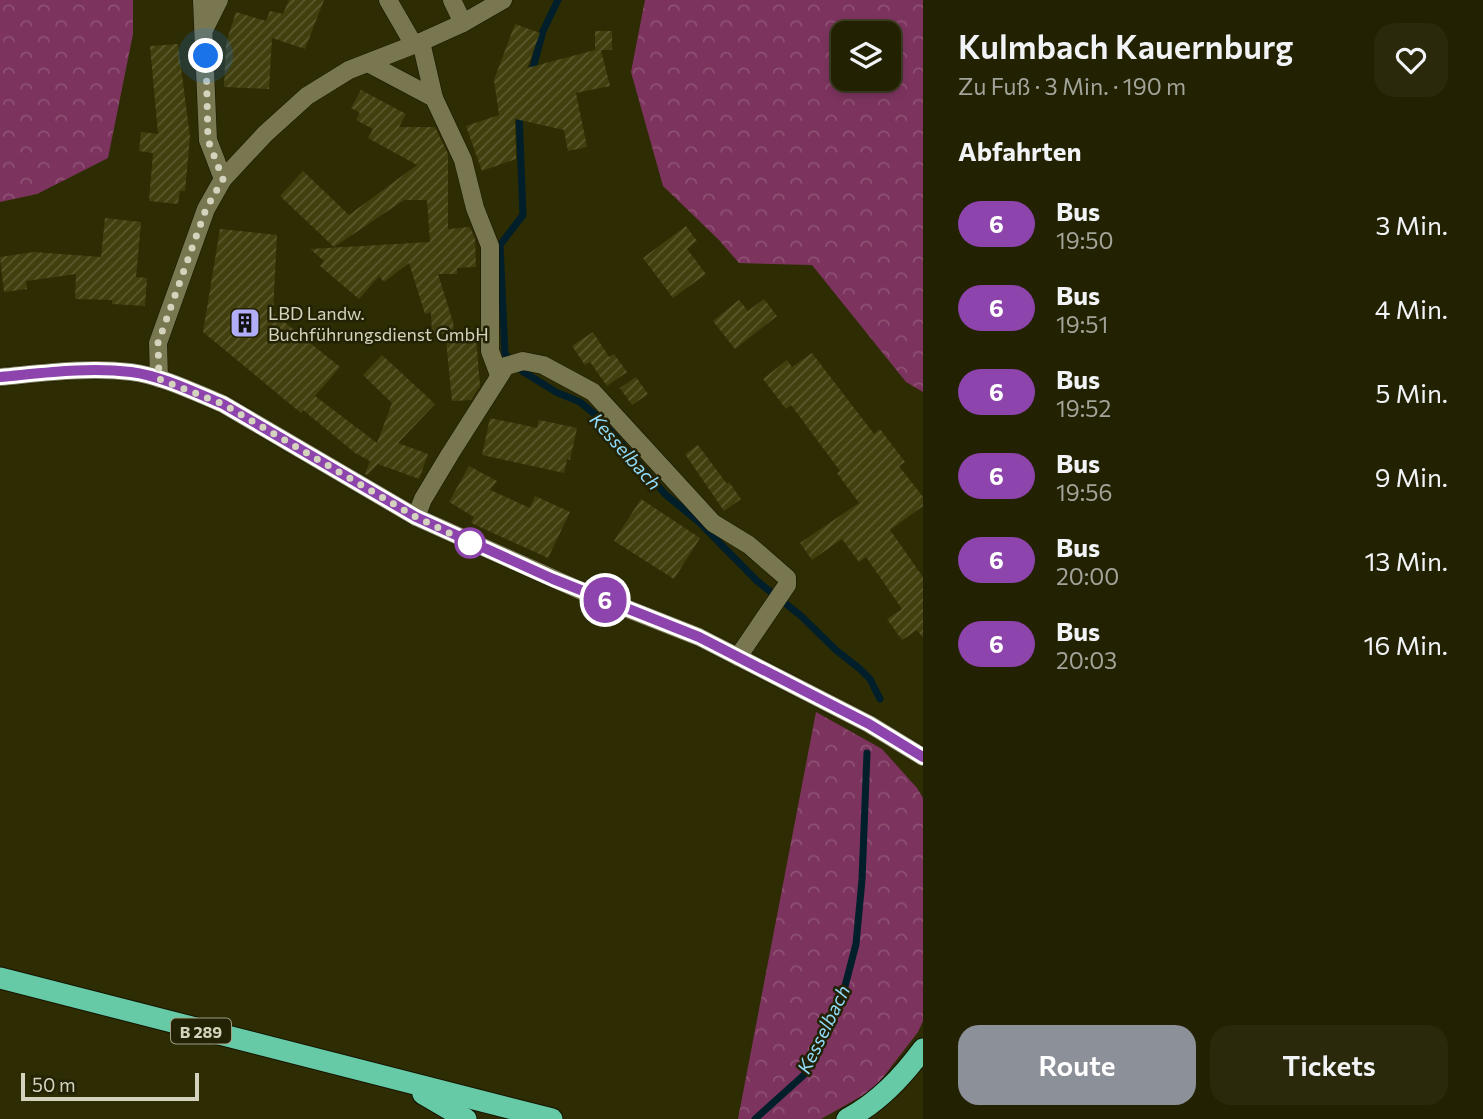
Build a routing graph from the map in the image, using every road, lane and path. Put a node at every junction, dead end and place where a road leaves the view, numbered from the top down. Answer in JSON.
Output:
{"nodes":[{"id":1,"x":202,"y":0,"type":"edge"},
{"id":2,"x":219,"y":0,"type":"edge"},
{"id":3,"x":388,"y":0,"type":"edge"},
{"id":4,"x":452,"y":0,"type":"edge"},
{"id":5,"x":503,"y":0,"type":"edge"},
{"id":6,"x":463,"y":23,"type":"junction"},
{"id":7,"x":205,"y":29,"type":"junction"},
{"id":8,"x":417,"y":43,"type":"junction"},
{"id":9,"x":369,"y":63,"type":"junction"},
{"id":10,"x":434,"y":98,"type":"junction"},
{"id":11,"x":223,"y":179,"type":"junction"},
{"id":12,"x":509,"y":367,"type":"junction"},
{"id":13,"x":0,"y":377,"type":"edge"},
{"id":14,"x":159,"y":379,"type":"junction"},
{"id":15,"x":416,"y":517,"type":"junction"},
{"id":16,"x":738,"y":657,"type":"junction"},
{"id":17,"x":923,"y":757,"type":"edge"},
{"id":18,"x":0,"y":978,"type":"edge"},
{"id":19,"x":923,"y":1049,"type":"edge"},
{"id":20,"x":403,"y":1082,"type":"junction"},
{"id":21,"x":466,"y":1119,"type":"edge"},
{"id":22,"x":552,"y":1119,"type":"edge"},
{"id":23,"x":847,"y":1119,"type":"edge"}],
"edges":[{"from":1,"to":7,"type":"street"},
{"from":2,"to":7,"type":"street"},
{"from":3,"to":8,"type":"street"},
{"from":4,"to":6,"type":"street"},
{"from":5,"to":6,"type":"street"},
{"from":6,"to":8,"type":"street"},
{"from":7,"to":11,"type":"street"},
{"from":8,"to":9,"type":"street"},
{"from":8,"to":10,"type":"street"},
{"from":9,"to":10,"type":"street"},
{"from":9,"to":11,"type":"street"},
{"from":10,"to":12,"type":"street"},
{"from":11,"to":14,"type":"street"},
{"from":12,"to":15,"type":"street"},
{"from":12,"to":16,"type":"street"},
{"from":13,"to":14,"type":"street"},
{"from":14,"to":15,"type":"street"},
{"from":15,"to":16,"type":"street"},
{"from":16,"to":17,"type":"street"},
{"from":18,"to":20,"type":"highway","number":"B 289"},
{"from":19,"to":23,"type":"highway"},
{"from":20,"to":21,"type":"highway"},
{"from":20,"to":22,"type":"highway","number":"B 289"}]}
